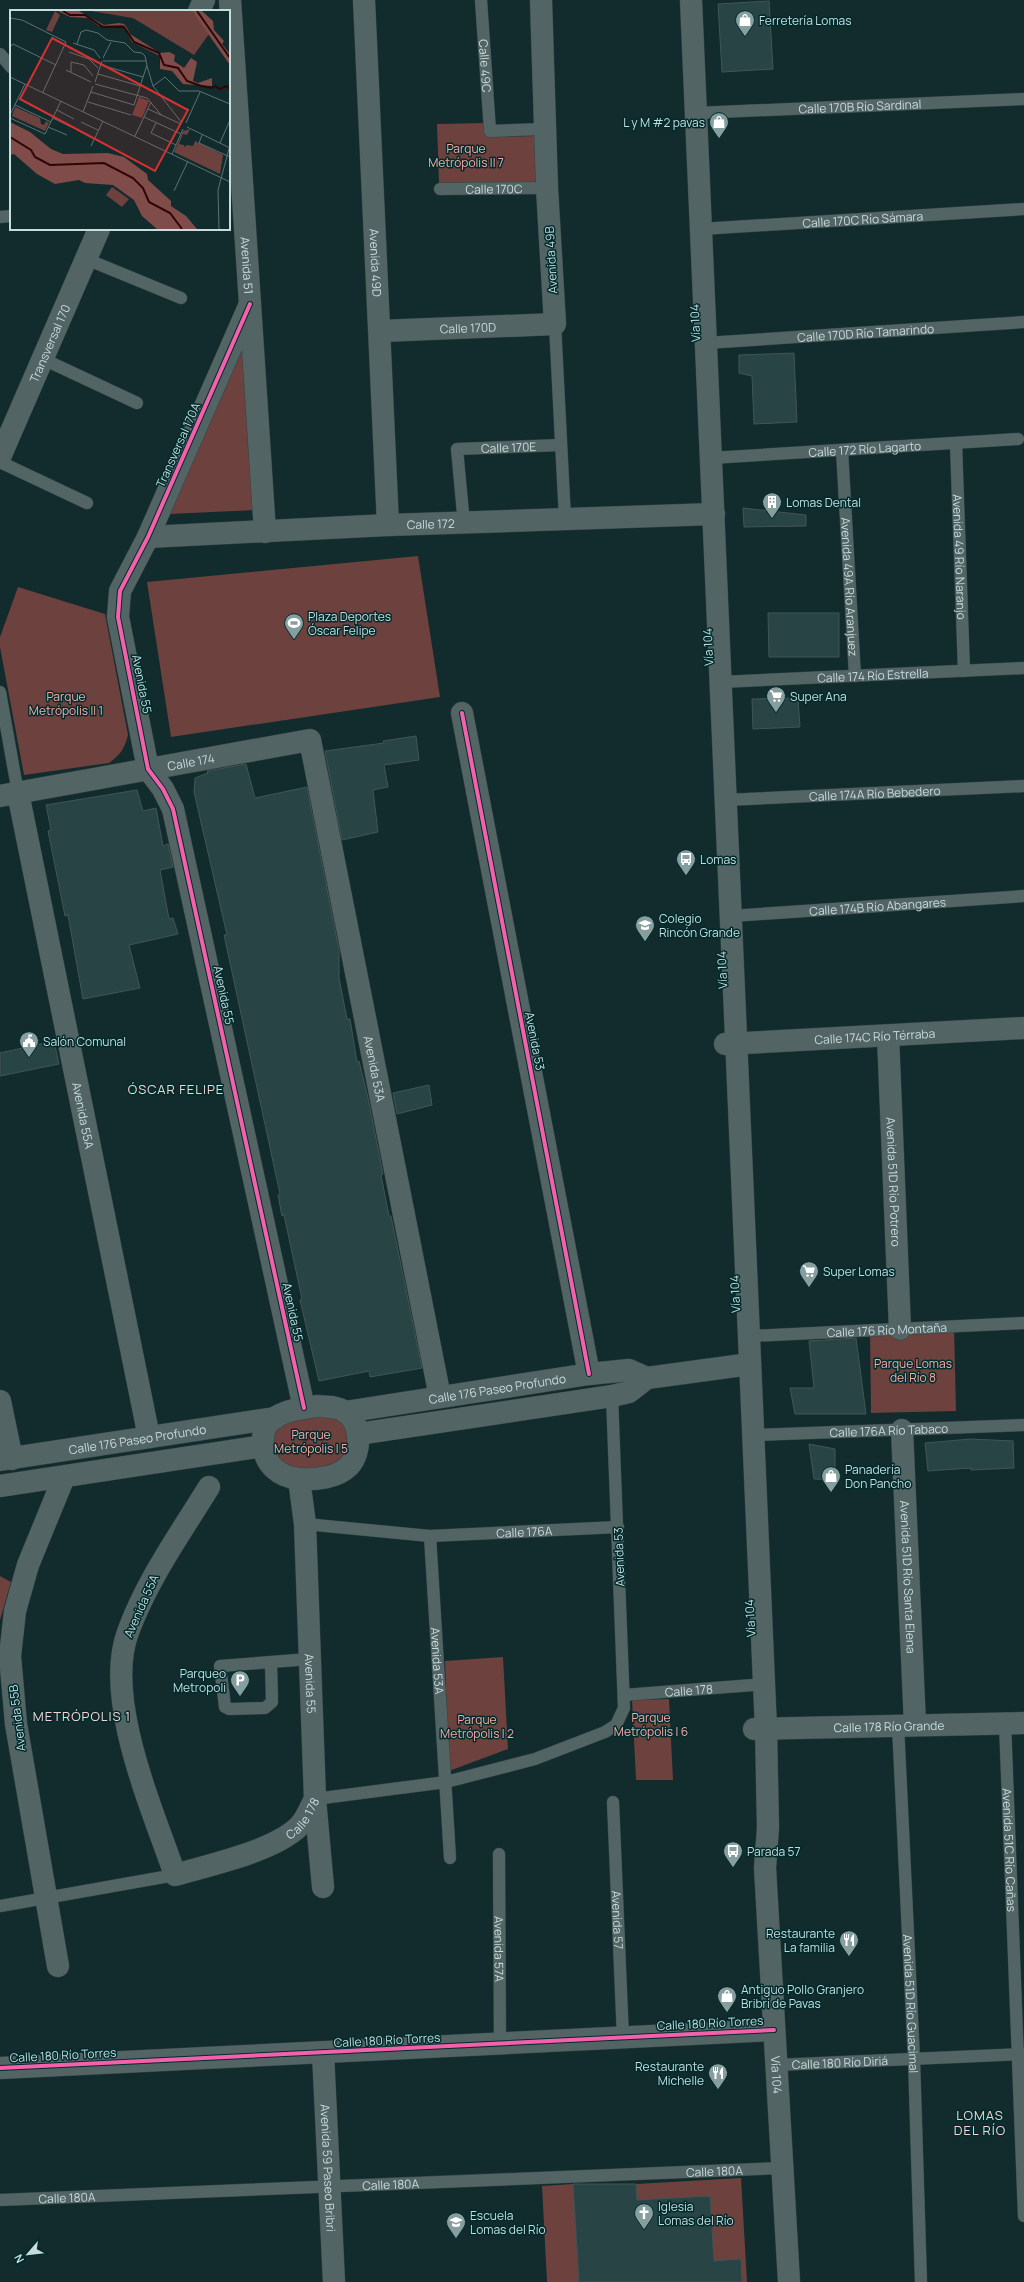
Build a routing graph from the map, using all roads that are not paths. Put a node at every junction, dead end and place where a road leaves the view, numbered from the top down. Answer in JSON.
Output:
{"nodes":[{"id":1,"x":204,"y":0,"type":"edge"},
{"id":2,"x":230,"y":0,"type":"edge"},
{"id":3,"x":364,"y":0,"type":"edge"},
{"id":4,"x":481,"y":0,"type":"edge"},
{"id":5,"x":541,"y":0,"type":"edge"},
{"id":6,"x":681,"y":0,"type":"edge"},
{"id":7,"x":692,"y":0,"type":"edge"},
{"id":8,"x":199,"y":10,"type":"edge"},
{"id":9,"x":0,"y":54,"type":"edge"},
{"id":10,"x":10,"y":67,"type":"edge"},
{"id":11,"x":1024,"y":99,"type":"edge"},
{"id":12,"x":696,"y":113,"type":"junction"},
{"id":13,"x":544,"y":129,"type":"junction"},
{"id":14,"x":547,"y":188,"type":"junction"},
{"id":15,"x":440,"y":189,"type":"dead end"},
{"id":16,"x":1024,"y":209,"type":"edge"},
{"id":17,"x":10,"y":216,"type":"edge"},
{"id":18,"x":0,"y":218,"type":"edge"},
{"id":19,"x":701,"y":229,"type":"junction"},
{"id":20,"x":99,"y":230,"type":"edge"},
{"id":21,"x":86,"y":259,"type":"junction"},
{"id":22,"x":181,"y":298,"type":"dead end"},
{"id":23,"x":250,"y":304,"type":"junction"},
{"id":24,"x":1024,"y":322,"type":"edge"},
{"id":25,"x":555,"y":324,"type":"junction"},
{"id":26,"x":381,"y":331,"type":"junction"},
{"id":27,"x":706,"y":342,"type":"junction"},
{"id":28,"x":43,"y":359,"type":"junction"},
{"id":29,"x":137,"y":403,"type":"dead end"},
{"id":30,"x":1018,"y":439,"type":"dead end"},
{"id":31,"x":956,"y":443,"type":"junction"},
{"id":32,"x":560,"y":445,"type":"junction"},
{"id":33,"x":842,"y":450,"type":"junction"},
{"id":34,"x":0,"y":457,"type":"edge"},
{"id":35,"x":711,"y":458,"type":"junction"},
{"id":36,"x":0,"y":462,"type":"edge"},
{"id":37,"x":87,"y":503,"type":"dead end"},
{"id":38,"x":708,"y":515,"type":"junction"},
{"id":39,"x":565,"y":519,"type":"junction"},
{"id":40,"x":464,"y":524,"type":"junction"},
{"id":41,"x":388,"y":525,"type":"junction"},
{"id":42,"x":265,"y":532,"type":"junction"},
{"id":43,"x":148,"y":537,"type":"junction"},
{"id":44,"x":120,"y":591,"type":"joint"},
{"id":45,"x":1024,"y":668,"type":"edge"},
{"id":46,"x":964,"y":672,"type":"junction"},
{"id":47,"x":855,"y":676,"type":"junction"},
{"id":48,"x":721,"y":682,"type":"junction"},
{"id":49,"x":0,"y":692,"type":"edge"},
{"id":50,"x":462,"y":712,"type":"dead end"},
{"id":51,"x":310,"y":740,"type":"joint"},
{"id":52,"x":148,"y":769,"type":"junction"},
{"id":53,"x":1024,"y":786,"type":"edge"},
{"id":54,"x":9,"y":795,"type":"edge"},
{"id":55,"x":726,"y":800,"type":"junction"},
{"id":56,"x":1024,"y":896,"type":"edge"},
{"id":57,"x":731,"y":916,"type":"junction"},
{"id":58,"x":1024,"y":1028,"type":"edge"},
{"id":59,"x":888,"y":1036,"type":"junction"},
{"id":60,"x":731,"y":1044,"type":"junction"},
{"id":61,"x":1024,"y":1323,"type":"edge"},
{"id":62,"x":900,"y":1329,"type":"junction"},
{"id":63,"x":749,"y":1336,"type":"junction"},
{"id":64,"x":744,"y":1364,"type":"junction"},
{"id":65,"x":589,"y":1374,"type":"junction"},
{"id":66,"x":647,"y":1378,"type":"junction"},
{"id":67,"x":612,"y":1396,"type":"junction"},
{"id":68,"x":440,"y":1397,"type":"junction"},
{"id":69,"x":0,"y":1401,"type":"edge"},
{"id":70,"x":304,"y":1408,"type":"junction"},
{"id":71,"x":345,"y":1412,"type":"junction"},
{"id":72,"x":275,"y":1418,"type":"junction"},
{"id":73,"x":1024,"y":1425,"type":"edge"},
{"id":74,"x":902,"y":1430,"type":"junction"},
{"id":75,"x":358,"y":1434,"type":"junction"},
{"id":76,"x":753,"y":1435,"type":"junction"},
{"id":77,"x":149,"y":1437,"type":"junction"},
{"id":78,"x":263,"y":1446,"type":"junction"},
{"id":79,"x":6,"y":1459,"type":"edge"},
{"id":80,"x":64,"y":1476,"type":"junction"},
{"id":81,"x":299,"y":1479,"type":"junction"},
{"id":82,"x":0,"y":1486,"type":"edge"},
{"id":83,"x":209,"y":1487,"type":"dead end"},
{"id":84,"x":305,"y":1524,"type":"junction"},
{"id":85,"x":618,"y":1527,"type":"junction"},
{"id":86,"x":430,"y":1536,"type":"junction"},
{"id":87,"x":310,"y":1659,"type":"junction"},
{"id":88,"x":271,"y":1662,"type":"junction"},
{"id":89,"x":753,"y":1685,"type":"junction"},
{"id":90,"x":624,"y":1695,"type":"junction"},
{"id":91,"x":621,"y":1718,"type":"joint"},
{"id":92,"x":1015,"y":1723,"type":"edge"},
{"id":93,"x":906,"y":1725,"type":"junction"},
{"id":94,"x":760,"y":1729,"type":"junction"},
{"id":95,"x":446,"y":1782,"type":"junction"},
{"id":96,"x":315,"y":1799,"type":"junction"},
{"id":97,"x":614,"y":1802,"type":"dead end"},
{"id":98,"x":498,"y":1854,"type":"dead end"},
{"id":99,"x":450,"y":1858,"type":"dead end"},
{"id":100,"x":175,"y":1875,"type":"junction"},
{"id":101,"x":323,"y":1887,"type":"dead end"},
{"id":102,"x":45,"y":1897,"type":"junction"},
{"id":103,"x":0,"y":1906,"type":"edge"},
{"id":104,"x":58,"y":1966,"type":"dead end"},
{"id":105,"x":774,"y":2030,"type":"junction"},
{"id":106,"x":623,"y":2038,"type":"junction"},
{"id":107,"x":500,"y":2044,"type":"junction"},
{"id":108,"x":323,"y":2053,"type":"junction"},
{"id":109,"x":1021,"y":2054,"type":"edge"},
{"id":110,"x":914,"y":2058,"type":"junction"},
{"id":111,"x":776,"y":2065,"type":"junction"},
{"id":112,"x":0,"y":2068,"type":"edge"},
{"id":113,"x":782,"y":2168,"type":"junction"},
{"id":114,"x":330,"y":2186,"type":"junction"},
{"id":115,"x":0,"y":2200,"type":"edge"},
{"id":116,"x":1024,"y":2216,"type":"edge"},
{"id":117,"x":334,"y":2282,"type":"edge"},
{"id":118,"x":789,"y":2282,"type":"edge"},
{"id":119,"x":922,"y":2282,"type":"edge"}],
"edges":[{"from":1,"to":8,"type":"street"},
{"from":2,"to":23,"type":"street","name":"Avenida 51"},
{"from":3,"to":26,"type":"street","name":"Avenida 49D"},
{"from":4,"to":13,"type":"lane","name":"Calle 49C"},
{"from":5,"to":13,"type":"street","name":"Avenida 49B"},
{"from":6,"to":38,"type":"street","name":"Vía 104"},
{"from":7,"to":12,"type":"street","name":"Vía 104"},
{"from":9,"to":10,"type":"lane"},
{"from":11,"to":12,"type":"lane","name":"Calle 170B Río Sardinal"},
{"from":12,"to":19,"type":"street","name":"Vía 104"},
{"from":13,"to":14,"type":"street","name":"Avenida 49B"},
{"from":14,"to":15,"type":"lane","name":"Calle 170C"},
{"from":14,"to":25,"type":"street","name":"Avenida 49B"},
{"from":16,"to":19,"type":"lane","name":"Calle 170C Río Sámara"},
{"from":17,"to":18,"type":"lane"},
{"from":19,"to":27,"type":"street","name":"Vía 104"},
{"from":20,"to":21,"type":"street","name":"Transversal 170"},
{"from":21,"to":22,"type":"lane"},
{"from":21,"to":28,"type":"street","name":"Transversal 170"},
{"from":23,"to":42,"type":"street","name":"Avenida 51"},
{"from":23,"to":43,"type":"street","name":"Transversal 170A"},
{"from":24,"to":27,"type":"lane","name":"Calle 170D Río Tamarindo"},
{"from":25,"to":26,"type":"street","name":"Calle 170D"},
{"from":25,"to":32,"type":"lane","name":"Avenida 49B"},
{"from":26,"to":41,"type":"street","name":"Avenida 49D"},
{"from":27,"to":35,"type":"street","name":"Vía 104"},
{"from":28,"to":29,"type":"lane"},
{"from":28,"to":34,"type":"street","name":"Transversal 170"},
{"from":30,"to":31,"type":"lane","name":"Calle 172 Río Lagarto"},
{"from":31,"to":33,"type":"lane","name":"Calle 172 Río Lagarto"},
{"from":31,"to":46,"type":"lane","name":"Avenida 49 Río Naranjo"},
{"from":32,"to":39,"type":"lane","name":"Avenida 49B"},
{"from":32,"to":40,"type":"lane","name":"Calle 170E"},
{"from":33,"to":35,"type":"lane","name":"Calle 172 Río Lagarto"},
{"from":33,"to":47,"type":"lane","name":"Avenida 49A Río Aranjuez"},
{"from":35,"to":38,"type":"street","name":"Vía 104"},
{"from":36,"to":37,"type":"lane"},
{"from":38,"to":39,"type":"street","name":"Calle 172"},
{"from":38,"to":48,"type":"street","name":"Vía 104"},
{"from":38,"to":60,"type":"street","name":"Vía 104"},
{"from":39,"to":40,"type":"street","name":"Calle 172"},
{"from":40,"to":41,"type":"street","name":"Calle 172"},
{"from":41,"to":42,"type":"street","name":"Calle 172"},
{"from":42,"to":43,"type":"street","name":"Calle 172"},
{"from":43,"to":44,"type":"street","name":"Transversal 170A"},
{"from":44,"to":52,"type":"street","name":"Avenida 55"},
{"from":45,"to":46,"type":"lane","name":"Calle 174 Río Estrella"},
{"from":46,"to":47,"type":"lane","name":"Calle 174 Río Estrella"},
{"from":47,"to":48,"type":"lane","name":"Calle 174 Río Estrella"},
{"from":48,"to":55,"type":"street","name":"Vía 104"},
{"from":49,"to":54,"type":"lane"},
{"from":50,"to":65,"type":"street","name":"Avenida 53"},
{"from":51,"to":52,"type":"street","name":"Calle 174"},
{"from":51,"to":68,"type":"street","name":"Avenida 53A"},
{"from":52,"to":54,"type":"street","name":"Calle 174"},
{"from":52,"to":70,"type":"street","name":"Avenida 55"},
{"from":53,"to":55,"type":"lane","name":"Calle 174A Río Bebedero"},
{"from":54,"to":77,"type":"street","name":"Avenida 55A"},
{"from":55,"to":57,"type":"street","name":"Vía 104"},
{"from":56,"to":57,"type":"lane","name":"Calle 174B Río Abangares"},
{"from":57,"to":60,"type":"street","name":"Vía 104"},
{"from":58,"to":59,"type":"street","name":"Calle 174C Río Térraba"},
{"from":59,"to":60,"type":"street","name":"Calle 174C Río Térraba"},
{"from":59,"to":62,"type":"street","name":"Avenida 51D Río Potrero"},
{"from":60,"to":63,"type":"street","name":"Vía 104"},
{"from":60,"to":64,"type":"street","name":"Vía 104"},
{"from":61,"to":62,"type":"lane","name":"Calle 176 Río Montaña"},
{"from":62,"to":63,"type":"lane","name":"Calle 176 Río Montaña"},
{"from":63,"to":64,"type":"street","name":"Vía 104"},
{"from":64,"to":66,"type":"street","name":"Calle 176 Paseo Profundo"},
{"from":64,"to":76,"type":"street","name":"Vía 104"},
{"from":64,"to":89,"type":"street","name":"Vía 104"},
{"from":65,"to":66,"type":"street","name":"Calle 176 Paseo Profundo"},
{"from":65,"to":68,"type":"street","name":"Calle 176 Paseo Profundo"},
{"from":66,"to":67,"type":"street","name":"Calle 176 Paseo Profundo"},
{"from":67,"to":75,"type":"street","name":"Calle 176 Paseo Profundo"},
{"from":67,"to":85,"type":"lane","name":"Avenida 53"},
{"from":68,"to":71,"type":"street","name":"Calle 176 Paseo Profundo"},
{"from":69,"to":79,"type":"street"},
{"from":70,"to":71,"type":"street"},
{"from":70,"to":72,"type":"street"},
{"from":71,"to":75,"type":"street"},
{"from":72,"to":77,"type":"street","name":"Calle 176 Paseo Profundo"},
{"from":72,"to":78,"type":"street"},
{"from":73,"to":74,"type":"lane","name":"Calle 176A Río Tabaco"},
{"from":74,"to":76,"type":"lane","name":"Calle 176A Río Tabaco"},
{"from":74,"to":93,"type":"street","name":"Avenida 51D Río Santa Elena"},
{"from":75,"to":81,"type":"street"},
{"from":76,"to":94,"type":"street","name":"Vía 104"},
{"from":77,"to":79,"type":"street","name":"Calle 176 Paseo Profundo"},
{"from":78,"to":80,"type":"street"},
{"from":78,"to":81,"type":"street"},
{"from":80,"to":82,"type":"street"},
{"from":80,"to":102,"type":"street","name":"Avenida 55B"},
{"from":81,"to":84,"type":"street","name":"Avenida 55"},
{"from":83,"to":100,"type":"street","name":"Avenida 55A"},
{"from":84,"to":86,"type":"lane","name":"Calle 176A"},
{"from":84,"to":87,"type":"street","name":"Avenida 55"},
{"from":85,"to":86,"type":"lane","name":"Calle 176A"},
{"from":85,"to":90,"type":"lane","name":"Avenida 53"},
{"from":86,"to":95,"type":"lane","name":"Avenida 53A"},
{"from":87,"to":88,"type":"lane"},
{"from":87,"to":96,"type":"street","name":"Avenida 55"},
{"from":88,"to":88,"type":"lane"},
{"from":89,"to":90,"type":"lane","name":"Calle 178"},
{"from":89,"to":94,"type":"street","name":"Vía 104"},
{"from":90,"to":91,"type":"lane","name":"Avenida 53"},
{"from":91,"to":95,"type":"lane","name":"Calle 178"},
{"from":92,"to":93,"type":"street","name":"Calle 178 Río Grande"},
{"from":92,"to":109,"type":"lane","name":"Avenida 51C Río Cañas"},
{"from":93,"to":94,"type":"street","name":"Calle 178 Río Grande"},
{"from":93,"to":110,"type":"lane","name":"Avenida 51D Río Guacimal"},
{"from":94,"to":105,"type":"street","name":"Vía 104"},
{"from":95,"to":96,"type":"lane","name":"Calle 178"},
{"from":95,"to":99,"type":"lane","name":"Avenida 53A"},
{"from":96,"to":100,"type":"street","name":"Calle 178"},
{"from":96,"to":101,"type":"street","name":"Avenida 55"},
{"from":97,"to":106,"type":"lane","name":"Avenida 57"},
{"from":98,"to":107,"type":"lane","name":"Avenida 57A"},
{"from":100,"to":102,"type":"lane","name":"Calle 178"},
{"from":102,"to":103,"type":"lane","name":"Calle 178"},
{"from":102,"to":104,"type":"street","name":"Avenida 55B"},
{"from":105,"to":106,"type":"street","name":"Calle 180 Río Torres"},
{"from":105,"to":111,"type":"street","name":"Vía 104"},
{"from":106,"to":107,"type":"street","name":"Calle 180 Río Torres"},
{"from":107,"to":108,"type":"street","name":"Calle 180 Río Torres"},
{"from":108,"to":112,"type":"street","name":"Calle 180 Río Torres"},
{"from":108,"to":114,"type":"street","name":"Avenida 59 Paseo Bribri"},
{"from":109,"to":110,"type":"lane","name":"Calle 180 Río Diriá"},
{"from":109,"to":116,"type":"lane","name":"Avenida 51C Río Cañas"},
{"from":110,"to":111,"type":"lane","name":"Calle 180 Río Diriá"},
{"from":110,"to":119,"type":"lane","name":"Avenida 51D Río Guacimal"},
{"from":111,"to":113,"type":"street","name":"Vía 104"},
{"from":113,"to":114,"type":"lane","name":"Calle 180A"},
{"from":113,"to":118,"type":"street","name":"Vía 104"},
{"from":114,"to":115,"type":"lane","name":"Calle 180A"},
{"from":114,"to":117,"type":"street","name":"Avenida 59 Paseo Bribri"}]}
